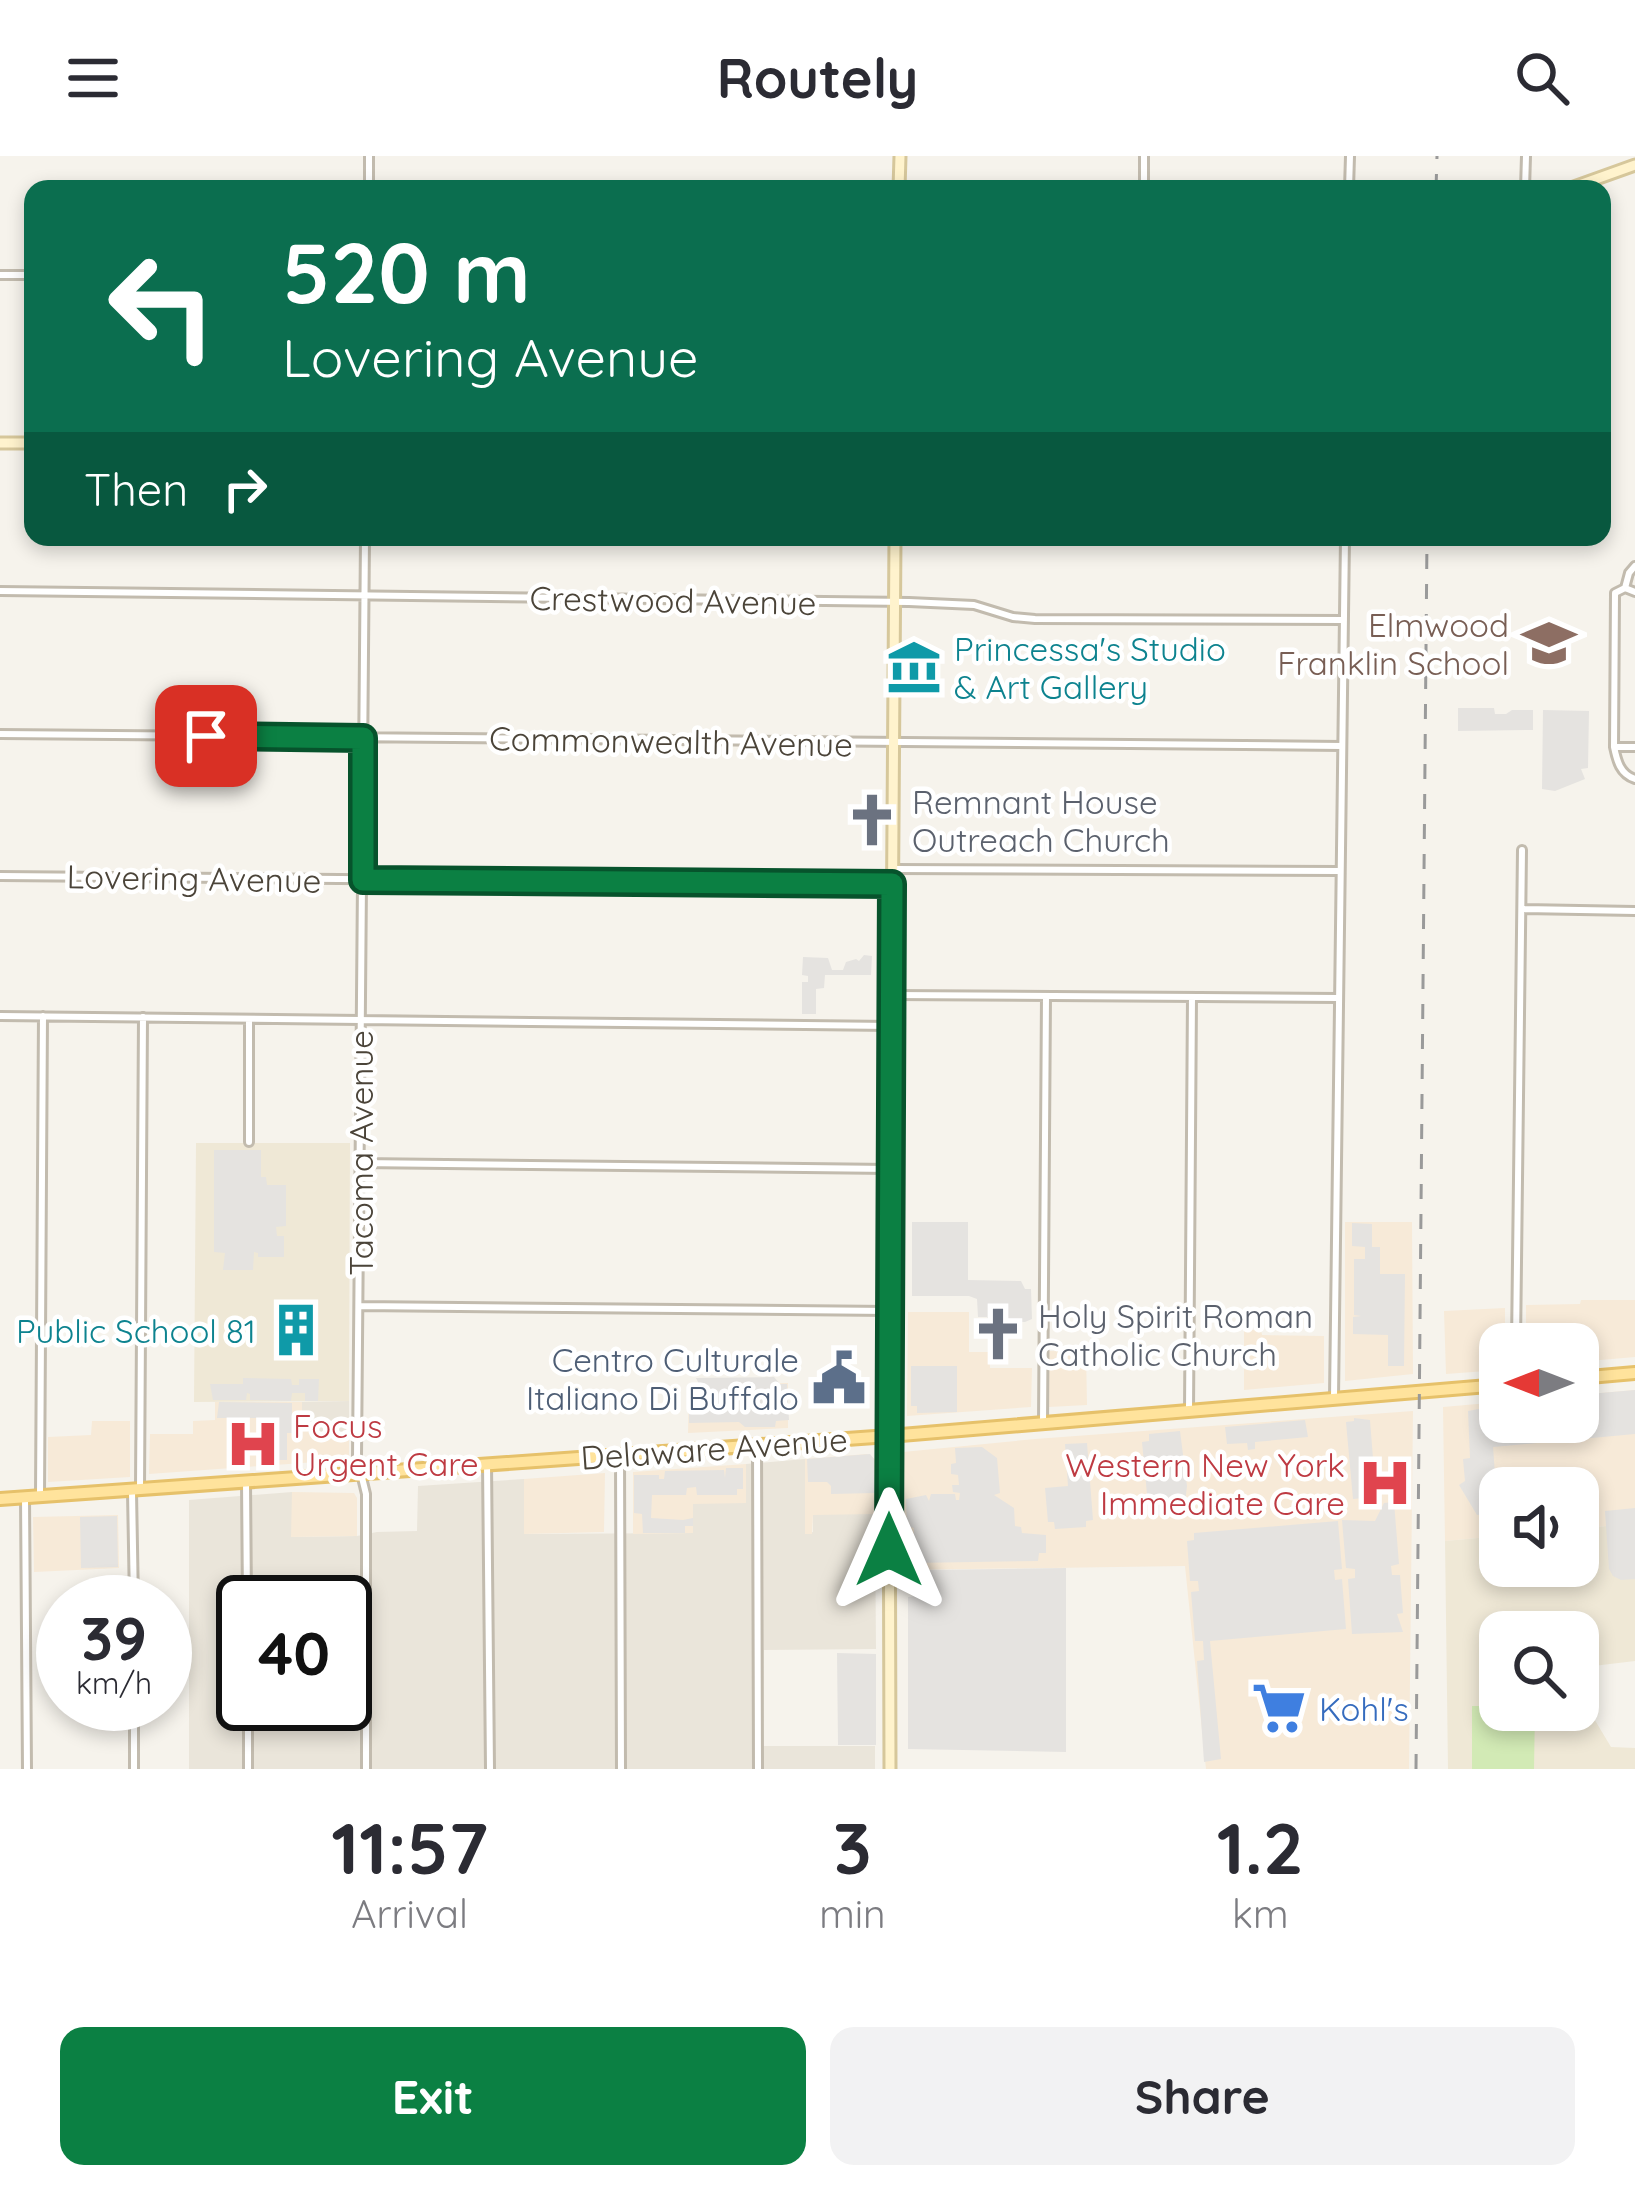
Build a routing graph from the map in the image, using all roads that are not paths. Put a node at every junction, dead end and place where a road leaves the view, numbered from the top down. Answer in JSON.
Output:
{"nodes":[{"id":1,"x":1635,"y":165,"type":"edge"},
{"id":2,"x":1593,"y":180,"type":"edge"},
{"id":3,"x":365,"y":546,"type":"edge"},
{"id":4,"x":895,"y":546,"type":"edge"},
{"id":5,"x":1345,"y":546,"type":"edge"},
{"id":6,"x":1635,"y":566,"type":"edge"},
{"id":7,"x":1625,"y":588,"type":"junction"},
{"id":8,"x":0,"y":591,"type":"edge"},
{"id":9,"x":1635,"y":592,"type":"edge"},
{"id":10,"x":364,"y":596,"type":"junction"},
{"id":11,"x":894,"y":602,"type":"junction"},
{"id":12,"x":1344,"y":620,"type":"junction"},
{"id":13,"x":0,"y":734,"type":"edge"},
{"id":14,"x":363,"y":738,"type":"junction"},
{"id":15,"x":892,"y":743,"type":"junction"},
{"id":16,"x":1342,"y":746,"type":"junction"},
{"id":17,"x":1615,"y":747,"type":"junction"},
{"id":18,"x":1635,"y":747,"type":"edge"},
{"id":19,"x":1635,"y":779,"type":"edge"},
{"id":20,"x":1522,"y":850,"type":"dead end"},
{"id":21,"x":892,"y":868,"type":"junction"},
{"id":22,"x":1340,"y":871,"type":"junction"},
{"id":23,"x":0,"y":876,"type":"edge"},
{"id":24,"x":363,"y":880,"type":"junction"},
{"id":25,"x":892,"y":884,"type":"junction"},
{"id":26,"x":1522,"y":909,"type":"junction"},
{"id":27,"x":1635,"y":911,"type":"edge"},
{"id":28,"x":891,"y":994,"type":"junction"},
{"id":29,"x":1046,"y":996,"type":"junction"},
{"id":30,"x":1192,"y":997,"type":"junction"},
{"id":31,"x":1338,"y":998,"type":"junction"},
{"id":32,"x":0,"y":1016,"type":"edge"},
{"id":33,"x":43,"y":1016,"type":"junction"},
{"id":34,"x":143,"y":1018,"type":"junction"},
{"id":35,"x":249,"y":1019,"type":"junction"},
{"id":36,"x":360,"y":1022,"type":"junction"},
{"id":37,"x":891,"y":1026,"type":"junction"},
{"id":38,"x":249,"y":1142,"type":"dead end"},
{"id":39,"x":359,"y":1163,"type":"junction"},
{"id":40,"x":890,"y":1169,"type":"junction"},
{"id":41,"x":358,"y":1306,"type":"junction"},
{"id":42,"x":890,"y":1311,"type":"junction"},
{"id":43,"x":1516,"y":1323,"type":"edge"},
{"id":44,"x":1635,"y":1373,"type":"edge"},
{"id":45,"x":1599,"y":1376,"type":"edge"},
{"id":46,"x":1479,"y":1387,"type":"edge"},
{"id":47,"x":1334,"y":1399,"type":"junction"},
{"id":48,"x":1189,"y":1411,"type":"junction"},
{"id":49,"x":1043,"y":1423,"type":"junction"},
{"id":50,"x":889,"y":1436,"type":"junction"},
{"id":51,"x":757,"y":1445,"type":"junction"},
{"id":52,"x":620,"y":1455,"type":"junction"},
{"id":53,"x":487,"y":1464,"type":"junction"},
{"id":54,"x":361,"y":1474,"type":"junction"},
{"id":55,"x":246,"y":1482,"type":"junction"},
{"id":56,"x":136,"y":1490,"type":"junction"},
{"id":57,"x":40,"y":1496,"type":"junction"},
{"id":58,"x":25,"y":1497,"type":"junction"},
{"id":59,"x":0,"y":1499,"type":"edge"},
{"id":60,"x":134,"y":1575,"type":"edge"},
{"id":61,"x":247,"y":1575,"type":"edge"},
{"id":62,"x":134,"y":1731,"type":"edge"},
{"id":63,"x":248,"y":1731,"type":"edge"},
{"id":64,"x":27,"y":1769,"type":"edge"},
{"id":65,"x":134,"y":1769,"type":"edge"},
{"id":66,"x":248,"y":1769,"type":"edge"},
{"id":67,"x":366,"y":1769,"type":"edge"},
{"id":68,"x":490,"y":1769,"type":"edge"},
{"id":69,"x":621,"y":1769,"type":"edge"},
{"id":70,"x":758,"y":1769,"type":"edge"},
{"id":71,"x":890,"y":1769,"type":"edge"}],
"edges":[{"from":1,"to":2,"type":"street"},
{"from":3,"to":10,"type":"street","name":"Tacoma Avenue"},
{"from":4,"to":11,"type":"street"},
{"from":5,"to":12,"type":"street"},
{"from":6,"to":7,"type":"street"},
{"from":7,"to":9,"type":"street"},
{"from":7,"to":17,"type":"street"},
{"from":8,"to":10,"type":"street","name":"Crestwood Avenue"},
{"from":10,"to":11,"type":"street","name":"Crestwood Avenue"},
{"from":10,"to":14,"type":"street","name":"Tacoma Avenue"},
{"from":11,"to":12,"type":"street","name":"Crestwood Avenue"},
{"from":11,"to":15,"type":"street"},
{"from":12,"to":16,"type":"street"},
{"from":13,"to":14,"type":"street","name":"Commonwealth Avenue"},
{"from":14,"to":15,"type":"street","name":"Commonwealth Avenue"},
{"from":14,"to":24,"type":"street","name":"Tacoma Avenue"},
{"from":15,"to":16,"type":"street","name":"Commonwealth Avenue"},
{"from":15,"to":21,"type":"street"},
{"from":16,"to":22,"type":"street"},
{"from":17,"to":18,"type":"street"},
{"from":17,"to":19,"type":"street"},
{"from":20,"to":26,"type":"street"},
{"from":21,"to":22,"type":"street"},
{"from":21,"to":25,"type":"street"},
{"from":22,"to":31,"type":"street"},
{"from":23,"to":24,"type":"street","name":"Lovering Avenue"},
{"from":24,"to":25,"type":"street","name":"Lovering Avenue"},
{"from":24,"to":36,"type":"street","name":"Tacoma Avenue"},
{"from":25,"to":28,"type":"street"},
{"from":26,"to":27,"type":"street"},
{"from":26,"to":43,"type":"street"},
{"from":28,"to":29,"type":"street"},
{"from":28,"to":37,"type":"street"},
{"from":29,"to":30,"type":"street"},
{"from":29,"to":49,"type":"street"},
{"from":30,"to":31,"type":"street"},
{"from":30,"to":48,"type":"street"},
{"from":31,"to":47,"type":"street"},
{"from":32,"to":33,"type":"street"},
{"from":33,"to":34,"type":"street"},
{"from":33,"to":57,"type":"street"},
{"from":34,"to":35,"type":"street"},
{"from":34,"to":56,"type":"street"},
{"from":35,"to":36,"type":"street"},
{"from":35,"to":38,"type":"street"},
{"from":36,"to":37,"type":"street"},
{"from":36,"to":39,"type":"street","name":"Tacoma Avenue"},
{"from":37,"to":40,"type":"street"},
{"from":39,"to":40,"type":"street"},
{"from":39,"to":41,"type":"street","name":"Tacoma Avenue"},
{"from":40,"to":42,"type":"street"},
{"from":41,"to":42,"type":"street"},
{"from":41,"to":54,"type":"street","name":"Tacoma Avenue"},
{"from":42,"to":50,"type":"street"},
{"from":44,"to":45,"type":"main road"},
{"from":46,"to":47,"type":"main road","name":"Delaware Avenue"},
{"from":47,"to":48,"type":"main road","name":"Delaware Avenue"},
{"from":48,"to":49,"type":"main road","name":"Delaware Avenue"},
{"from":49,"to":50,"type":"main road","name":"Delaware Avenue"},
{"from":50,"to":51,"type":"main road","name":"Delaware Avenue"},
{"from":50,"to":71,"type":"street"},
{"from":51,"to":52,"type":"main road","name":"Delaware Avenue"},
{"from":51,"to":70,"type":"street"},
{"from":52,"to":53,"type":"main road","name":"Delaware Avenue"},
{"from":52,"to":69,"type":"street"},
{"from":53,"to":54,"type":"main road","name":"Delaware Avenue"},
{"from":53,"to":68,"type":"street"},
{"from":54,"to":55,"type":"main road","name":"Delaware Avenue"},
{"from":54,"to":67,"type":"street","name":"Tacoma Avenue"},
{"from":55,"to":56,"type":"main road","name":"Delaware Avenue"},
{"from":55,"to":61,"type":"street"},
{"from":56,"to":57,"type":"main road","name":"Delaware Avenue"},
{"from":56,"to":60,"type":"street"},
{"from":57,"to":58,"type":"main road","name":"Delaware Avenue"},
{"from":58,"to":59,"type":"main road","name":"Delaware Avenue"},
{"from":58,"to":64,"type":"street"},
{"from":62,"to":65,"type":"street"},
{"from":63,"to":66,"type":"street"}]}
